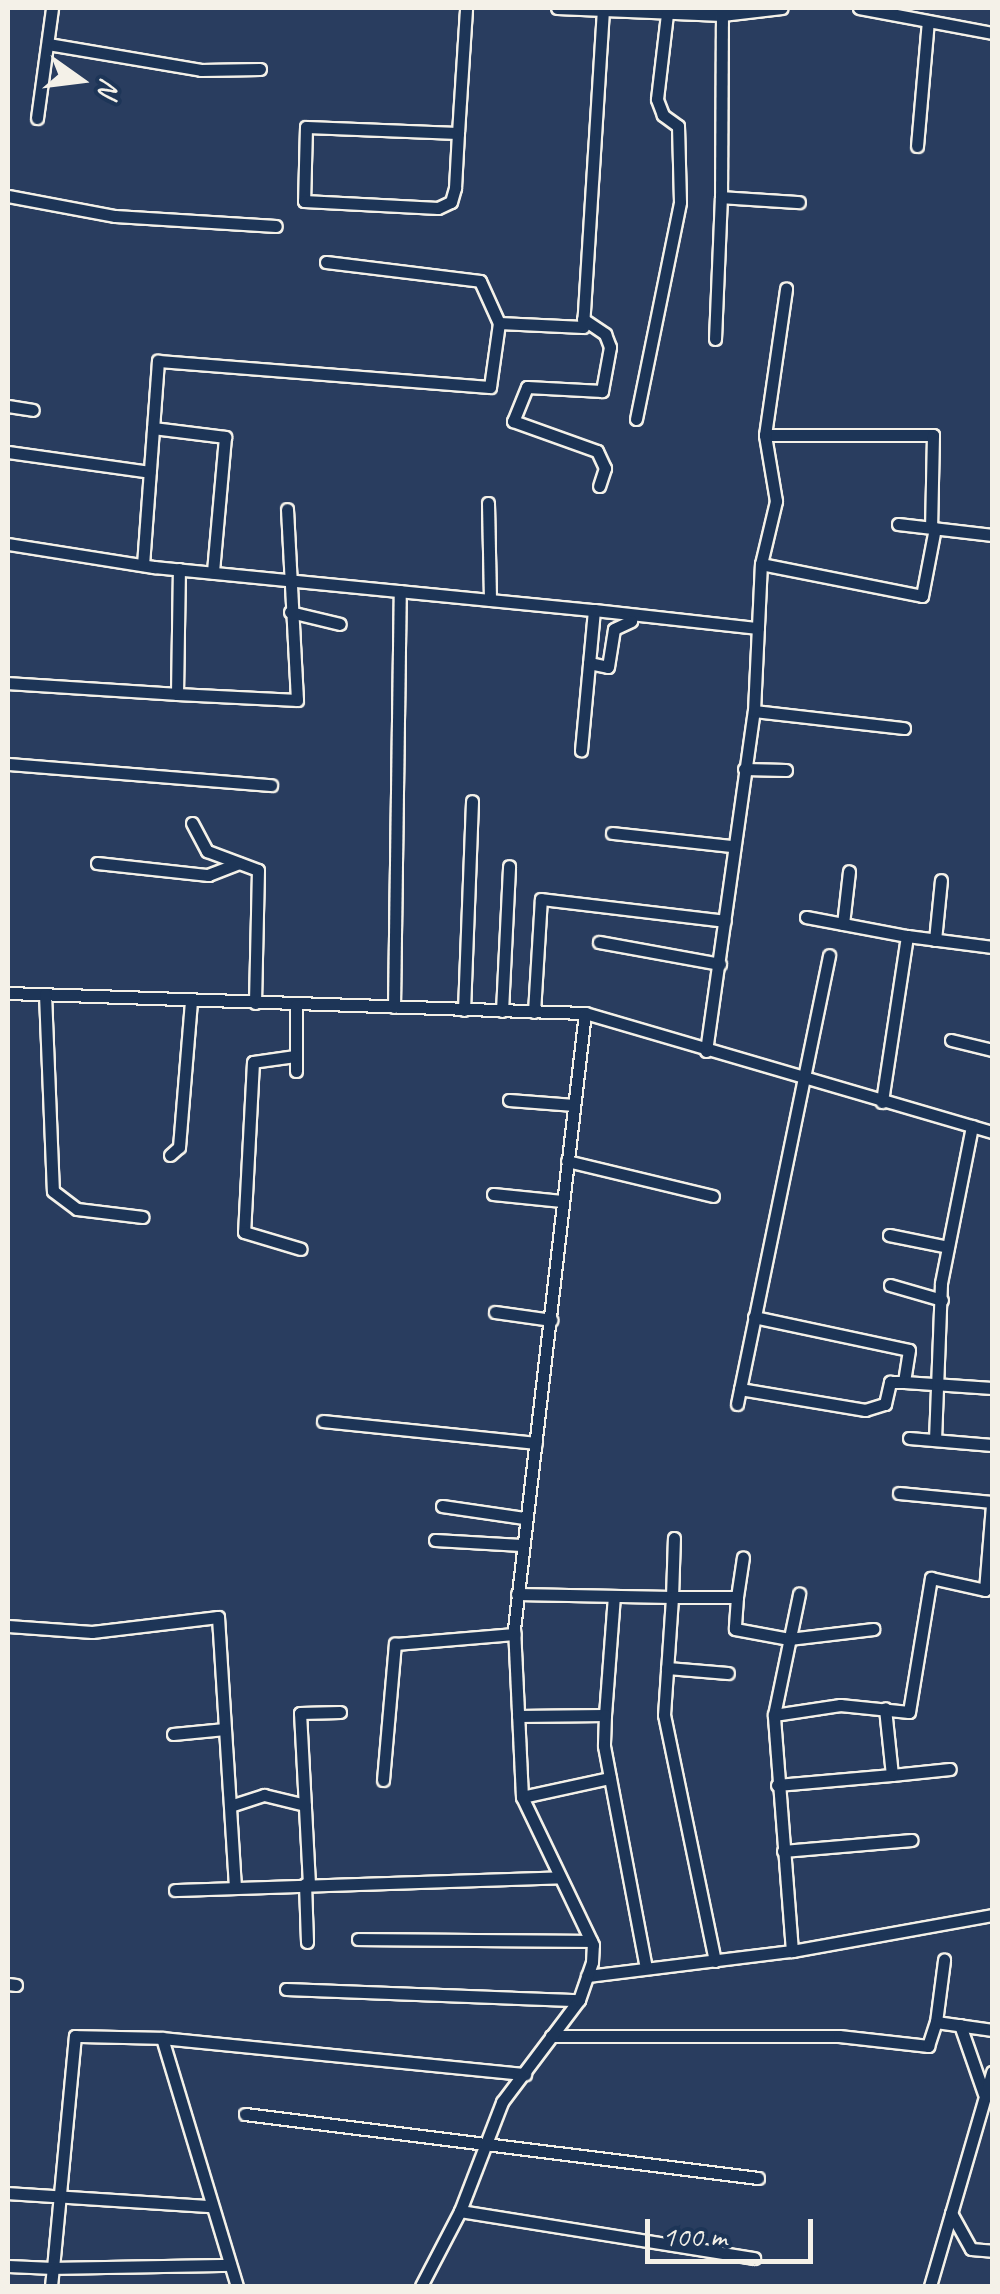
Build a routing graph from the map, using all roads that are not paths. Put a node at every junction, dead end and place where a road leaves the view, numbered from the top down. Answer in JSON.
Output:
{"nodes":[{"id":1,"x":52,"y":8,"type":"edge"},
{"id":2,"x":466,"y":8,"type":"edge"},
{"id":3,"x":557,"y":8,"type":"edge"},
{"id":4,"x":782,"y":8,"type":"edge"},
{"id":5,"x":859,"y":8,"type":"edge"},
{"id":6,"x":599,"y":11,"type":"edge"},
{"id":7,"x":722,"y":11,"type":"edge"},
{"id":8,"x":659,"y":12,"type":"edge"},
{"id":9,"x":928,"y":21,"type":"junction"},
{"id":10,"x":992,"y":33,"type":"edge"},
{"id":11,"x":48,"y":44,"type":"junction"},
{"id":12,"x":260,"y":70,"type":"dead end"},
{"id":13,"x":36,"y":118,"type":"dead end"},
{"id":14,"x":458,"y":133,"type":"junction"},
{"id":15,"x":917,"y":146,"type":"dead end"},
{"id":16,"x":8,"y":196,"type":"edge"},
{"id":17,"x":721,"y":197,"type":"junction"},
{"id":18,"x":800,"y":202,"type":"dead end"},
{"id":19,"x":276,"y":226,"type":"dead end"},
{"id":20,"x":326,"y":262,"type":"dead end"},
{"id":21,"x":786,"y":290,"type":"dead end"},
{"id":22,"x":583,"y":318,"type":"junction"},
{"id":23,"x":499,"y":323,"type":"junction"},
{"id":24,"x":715,"y":339,"type":"dead end"},
{"id":25,"x":8,"y":406,"type":"edge"},
{"id":26,"x":33,"y":410,"type":"dead end"},
{"id":27,"x":636,"y":419,"type":"dead end"},
{"id":28,"x":153,"y":428,"type":"junction"},
{"id":29,"x":764,"y":435,"type":"junction"},
{"id":30,"x":8,"y":452,"type":"edge"},
{"id":31,"x":150,"y":472,"type":"junction"},
{"id":32,"x":599,"y":486,"type":"dead end"},
{"id":33,"x":488,"y":503,"type":"dead end"},
{"id":34,"x":287,"y":508,"type":"dead end"},
{"id":35,"x":898,"y":524,"type":"dead end"},
{"id":36,"x":933,"y":528,"type":"junction"},
{"id":37,"x":992,"y":535,"type":"edge"},
{"id":38,"x":8,"y":544,"type":"edge"},
{"id":39,"x":762,"y":564,"type":"junction"},
{"id":40,"x":143,"y":565,"type":"junction"},
{"id":41,"x":179,"y":569,"type":"junction"},
{"id":42,"x":213,"y":572,"type":"junction"},
{"id":43,"x":288,"y":580,"type":"junction"},
{"id":44,"x":400,"y":591,"type":"junction"},
{"id":45,"x":490,"y":600,"type":"junction"},
{"id":46,"x":594,"y":610,"type":"junction"},
{"id":47,"x":290,"y":612,"type":"junction"},
{"id":48,"x":631,"y":621,"type":"dead end"},
{"id":49,"x":340,"y":624,"type":"dead end"},
{"id":50,"x":758,"y":628,"type":"junction"},
{"id":51,"x":589,"y":663,"type":"junction"},
{"id":52,"x":8,"y":683,"type":"edge"},
{"id":53,"x":177,"y":694,"type":"junction"},
{"id":54,"x":754,"y":711,"type":"junction"},
{"id":55,"x":904,"y":728,"type":"dead end"},
{"id":56,"x":581,"y":750,"type":"dead end"},
{"id":57,"x":8,"y":764,"type":"edge"},
{"id":58,"x":744,"y":769,"type":"junction"},
{"id":59,"x":786,"y":770,"type":"dead end"},
{"id":60,"x":271,"y":784,"type":"dead end"},
{"id":61,"x":472,"y":801,"type":"dead end"},
{"id":62,"x":192,"y":824,"type":"dead end"},
{"id":63,"x":612,"y":833,"type":"dead end"},
{"id":64,"x":732,"y":846,"type":"junction"},
{"id":65,"x":97,"y":863,"type":"dead end"},
{"id":66,"x":239,"y":864,"type":"junction"},
{"id":67,"x":509,"y":866,"type":"dead end"},
{"id":68,"x":849,"y":871,"type":"dead end"},
{"id":69,"x":941,"y":880,"type":"dead end"},
{"id":70,"x":806,"y":916,"type":"dead end"},
{"id":71,"x":725,"y":921,"type":"junction"},
{"id":72,"x":843,"y":924,"type":"junction"},
{"id":73,"x":907,"y":936,"type":"junction"},
{"id":74,"x":935,"y":940,"type":"junction"},
{"id":75,"x":599,"y":942,"type":"dead end"},
{"id":76,"x":992,"y":946,"type":"edge"},
{"id":77,"x":829,"y":955,"type":"dead end"},
{"id":78,"x":720,"y":964,"type":"junction"},
{"id":79,"x":8,"y":992,"type":"edge"},
{"id":80,"x":45,"y":994,"type":"junction"},
{"id":81,"x":191,"y":1000,"type":"junction"},
{"id":82,"x":255,"y":1003,"type":"junction"},
{"id":83,"x":296,"y":1005,"type":"junction"},
{"id":84,"x":394,"y":1008,"type":"junction"},
{"id":85,"x":464,"y":1010,"type":"junction"},
{"id":86,"x":502,"y":1011,"type":"junction"},
{"id":87,"x":534,"y":1012,"type":"junction"},
{"id":88,"x":585,"y":1013,"type":"junction"},
{"id":89,"x":952,"y":1040,"type":"dead end"},
{"id":90,"x":992,"y":1050,"type":"edge"},
{"id":91,"x":706,"y":1051,"type":"junction"},
{"id":92,"x":295,"y":1056,"type":"junction"},
{"id":93,"x":296,"y":1071,"type":"dead end"},
{"id":94,"x":801,"y":1077,"type":"junction"},
{"id":95,"x":509,"y":1100,"type":"dead end"},
{"id":96,"x":882,"y":1102,"type":"junction"},
{"id":97,"x":574,"y":1106,"type":"junction"},
{"id":98,"x":972,"y":1126,"type":"junction"},
{"id":99,"x":992,"y":1132,"type":"edge"},
{"id":100,"x":170,"y":1155,"type":"dead end"},
{"id":101,"x":567,"y":1162,"type":"junction"},
{"id":102,"x":494,"y":1194,"type":"dead end"},
{"id":103,"x":713,"y":1196,"type":"dead end"},
{"id":104,"x":562,"y":1201,"type":"junction"},
{"id":105,"x":143,"y":1217,"type":"dead end"},
{"id":106,"x":889,"y":1235,"type":"dead end"},
{"id":107,"x":948,"y":1247,"type":"junction"},
{"id":108,"x":301,"y":1249,"type":"dead end"},
{"id":109,"x":890,"y":1285,"type":"dead end"},
{"id":110,"x":942,"y":1300,"type":"junction"},
{"id":111,"x":495,"y":1312,"type":"dead end"},
{"id":112,"x":754,"y":1317,"type":"junction"},
{"id":113,"x":552,"y":1320,"type":"junction"},
{"id":114,"x":904,"y":1382,"type":"junction"},
{"id":115,"x":940,"y":1385,"type":"junction"},
{"id":116,"x":992,"y":1388,"type":"edge"},
{"id":117,"x":740,"y":1390,"type":"junction"},
{"id":118,"x":737,"y":1404,"type":"dead end"},
{"id":119,"x":324,"y":1421,"type":"dead end"},
{"id":120,"x":909,"y":1438,"type":"dead end"},
{"id":121,"x":935,"y":1440,"type":"junction"},
{"id":122,"x":536,"y":1443,"type":"junction"},
{"id":123,"x":992,"y":1445,"type":"edge"},
{"id":124,"x":899,"y":1494,"type":"dead end"},
{"id":125,"x":992,"y":1503,"type":"edge"},
{"id":126,"x":442,"y":1506,"type":"dead end"},
{"id":127,"x":524,"y":1518,"type":"junction"},
{"id":128,"x":674,"y":1538,"type":"dead end"},
{"id":129,"x":436,"y":1540,"type":"dead end"},
{"id":130,"x":522,"y":1545,"type":"junction"},
{"id":131,"x":743,"y":1557,"type":"dead end"},
{"id":132,"x":989,"y":1591,"type":"edge"},
{"id":133,"x":517,"y":1594,"type":"junction"},
{"id":134,"x":799,"y":1594,"type":"dead end"},
{"id":135,"x":614,"y":1596,"type":"junction"},
{"id":136,"x":672,"y":1597,"type":"junction"},
{"id":137,"x":737,"y":1598,"type":"junction"},
{"id":138,"x":8,"y":1626,"type":"edge"},
{"id":139,"x":873,"y":1629,"type":"dead end"},
{"id":140,"x":514,"y":1634,"type":"junction"},
{"id":141,"x":790,"y":1639,"type":"junction"},
{"id":142,"x":667,"y":1668,"type":"junction"},
{"id":143,"x":728,"y":1673,"type":"dead end"},
{"id":144,"x":885,"y":1708,"type":"junction"},
{"id":145,"x":340,"y":1712,"type":"dead end"},
{"id":146,"x":774,"y":1714,"type":"junction"},
{"id":147,"x":605,"y":1715,"type":"junction"},
{"id":148,"x":518,"y":1716,"type":"junction"},
{"id":149,"x":225,"y":1729,"type":"junction"},
{"id":150,"x":173,"y":1734,"type":"dead end"},
{"id":151,"x":950,"y":1768,"type":"dead end"},
{"id":152,"x":892,"y":1775,"type":"junction"},
{"id":153,"x":610,"y":1778,"type":"junction"},
{"id":154,"x":383,"y":1780,"type":"dead end"},
{"id":155,"x":777,"y":1785,"type":"junction"},
{"id":156,"x":522,"y":1798,"type":"junction"},
{"id":157,"x":305,"y":1805,"type":"junction"},
{"id":158,"x":230,"y":1806,"type":"junction"},
{"id":159,"x":912,"y":1840,"type":"dead end"},
{"id":160,"x":782,"y":1851,"type":"junction"},
{"id":161,"x":557,"y":1876,"type":"junction"},
{"id":162,"x":307,"y":1884,"type":"junction"},
{"id":163,"x":234,"y":1887,"type":"junction"},
{"id":164,"x":176,"y":1890,"type":"dead end"},
{"id":165,"x":992,"y":1915,"type":"edge"},
{"id":166,"x":358,"y":1939,"type":"dead end"},
{"id":167,"x":591,"y":1941,"type":"junction"},
{"id":168,"x":307,"y":1942,"type":"dead end"},
{"id":169,"x":792,"y":1951,"type":"junction"},
{"id":170,"x":944,"y":1960,"type":"dead end"},
{"id":171,"x":714,"y":1961,"type":"junction"},
{"id":172,"x":646,"y":1968,"type":"junction"},
{"id":173,"x":587,"y":1976,"type":"junction"},
{"id":174,"x":286,"y":1990,"type":"dead end"},
{"id":175,"x":579,"y":2000,"type":"junction"},
{"id":176,"x":936,"y":2022,"type":"junction"},
{"id":177,"x":960,"y":2025,"type":"junction"},
{"id":178,"x":992,"y":2030,"type":"edge"},
{"id":179,"x":551,"y":2036,"type":"junction"},
{"id":180,"x":162,"y":2038,"type":"junction"},
{"id":181,"x":992,"y":2072,"type":"edge"},
{"id":182,"x":525,"y":2074,"type":"junction"},
{"id":183,"x":985,"y":2098,"type":"junction"},
{"id":184,"x":246,"y":2114,"type":"dead end"},
{"id":185,"x":482,"y":2141,"type":"junction"},
{"id":186,"x":758,"y":2178,"type":"dead end"},
{"id":187,"x":8,"y":2194,"type":"edge"},
{"id":188,"x":59,"y":2196,"type":"junction"},
{"id":189,"x":210,"y":2206,"type":"junction"},
{"id":190,"x":460,"y":2211,"type":"junction"},
{"id":191,"x":952,"y":2213,"type":"junction"},
{"id":192,"x":992,"y":2251,"type":"edge"},
{"id":193,"x":754,"y":2258,"type":"dead end"},
{"id":194,"x":230,"y":2265,"type":"junction"},
{"id":195,"x":8,"y":2266,"type":"edge"},
{"id":196,"x":52,"y":2268,"type":"junction"},
{"id":197,"x":51,"y":2286,"type":"edge"},
{"id":198,"x":236,"y":2286,"type":"edge"},
{"id":199,"x":421,"y":2286,"type":"edge"},
{"id":200,"x":930,"y":2286,"type":"edge"}],
"edges":[{"from":1,"to":11,"type":"street"},
{"from":2,"to":14,"type":"street"},
{"from":3,"to":6,"type":"street"},
{"from":4,"to":7,"type":"street"},
{"from":5,"to":9,"type":"street"},
{"from":6,"to":8,"type":"street"},
{"from":6,"to":22,"type":"street"},
{"from":7,"to":8,"type":"street"},
{"from":7,"to":17,"type":"street"},
{"from":8,"to":27,"type":"street"},
{"from":9,"to":10,"type":"street"},
{"from":9,"to":15,"type":"street"},
{"from":11,"to":12,"type":"street"},
{"from":11,"to":13,"type":"street"},
{"from":14,"to":14,"type":"street"},
{"from":16,"to":19,"type":"street"},
{"from":17,"to":18,"type":"street"},
{"from":17,"to":24,"type":"street"},
{"from":20,"to":23,"type":"street"},
{"from":21,"to":29,"type":"street"},
{"from":22,"to":23,"type":"street"},
{"from":22,"to":32,"type":"street"},
{"from":23,"to":28,"type":"street"},
{"from":25,"to":26,"type":"street"},
{"from":28,"to":31,"type":"street"},
{"from":28,"to":42,"type":"street"},
{"from":29,"to":36,"type":"street"},
{"from":29,"to":39,"type":"street"},
{"from":30,"to":31,"type":"street"},
{"from":31,"to":40,"type":"street"},
{"from":33,"to":45,"type":"street"},
{"from":34,"to":43,"type":"street"},
{"from":35,"to":36,"type":"street"},
{"from":36,"to":37,"type":"street"},
{"from":36,"to":39,"type":"street"},
{"from":38,"to":40,"type":"street"},
{"from":39,"to":50,"type":"street"},
{"from":40,"to":41,"type":"street"},
{"from":41,"to":42,"type":"street"},
{"from":41,"to":53,"type":"street"},
{"from":42,"to":43,"type":"street"},
{"from":43,"to":44,"type":"street"},
{"from":43,"to":47,"type":"street"},
{"from":44,"to":45,"type":"street"},
{"from":44,"to":84,"type":"street"},
{"from":45,"to":46,"type":"street"},
{"from":46,"to":50,"type":"street"},
{"from":46,"to":51,"type":"street"},
{"from":47,"to":49,"type":"street"},
{"from":47,"to":53,"type":"street"},
{"from":48,"to":51,"type":"street"},
{"from":50,"to":54,"type":"street"},
{"from":51,"to":56,"type":"street"},
{"from":52,"to":53,"type":"street"},
{"from":54,"to":55,"type":"street"},
{"from":54,"to":58,"type":"street"},
{"from":57,"to":60,"type":"street"},
{"from":58,"to":59,"type":"street"},
{"from":58,"to":64,"type":"street"},
{"from":61,"to":85,"type":"street"},
{"from":62,"to":66,"type":"street"},
{"from":63,"to":64,"type":"street"},
{"from":64,"to":71,"type":"street"},
{"from":65,"to":66,"type":"street"},
{"from":66,"to":82,"type":"street"},
{"from":67,"to":86,"type":"street"},
{"from":68,"to":72,"type":"street"},
{"from":69,"to":74,"type":"street"},
{"from":70,"to":72,"type":"street"},
{"from":71,"to":78,"type":"street"},
{"from":71,"to":87,"type":"street"},
{"from":72,"to":73,"type":"street"},
{"from":73,"to":74,"type":"street"},
{"from":73,"to":96,"type":"street"},
{"from":74,"to":76,"type":"street"},
{"from":75,"to":78,"type":"street"},
{"from":77,"to":94,"type":"street"},
{"from":78,"to":91,"type":"street"},
{"from":79,"to":80,"type":"street"},
{"from":80,"to":81,"type":"street"},
{"from":80,"to":105,"type":"street"},
{"from":81,"to":82,"type":"street"},
{"from":81,"to":100,"type":"street"},
{"from":82,"to":83,"type":"street"},
{"from":83,"to":84,"type":"street"},
{"from":83,"to":92,"type":"street"},
{"from":84,"to":85,"type":"street"},
{"from":85,"to":86,"type":"street"},
{"from":86,"to":87,"type":"street"},
{"from":87,"to":88,"type":"street"},
{"from":88,"to":91,"type":"street"},
{"from":88,"to":97,"type":"street"},
{"from":89,"to":90,"type":"street"},
{"from":91,"to":94,"type":"street"},
{"from":92,"to":93,"type":"street"},
{"from":92,"to":108,"type":"street"},
{"from":94,"to":96,"type":"street"},
{"from":94,"to":112,"type":"street"},
{"from":95,"to":97,"type":"street"},
{"from":96,"to":98,"type":"street"},
{"from":97,"to":101,"type":"street"},
{"from":98,"to":99,"type":"street"},
{"from":98,"to":107,"type":"street"},
{"from":101,"to":103,"type":"street"},
{"from":101,"to":104,"type":"street"},
{"from":102,"to":104,"type":"street"},
{"from":104,"to":113,"type":"street"},
{"from":106,"to":107,"type":"street"},
{"from":107,"to":110,"type":"street"},
{"from":109,"to":110,"type":"street"},
{"from":110,"to":115,"type":"street"},
{"from":111,"to":113,"type":"street"},
{"from":112,"to":114,"type":"street"},
{"from":112,"to":117,"type":"street"},
{"from":113,"to":122,"type":"street"},
{"from":114,"to":115,"type":"street"},
{"from":114,"to":117,"type":"street"},
{"from":115,"to":116,"type":"street"},
{"from":115,"to":121,"type":"street"},
{"from":117,"to":118,"type":"street"},
{"from":119,"to":122,"type":"street"},
{"from":120,"to":121,"type":"street"},
{"from":121,"to":123,"type":"street"},
{"from":122,"to":127,"type":"street"},
{"from":124,"to":125,"type":"street"},
{"from":125,"to":132,"type":"street"},
{"from":126,"to":127,"type":"street"},
{"from":127,"to":130,"type":"street"},
{"from":128,"to":136,"type":"street"},
{"from":129,"to":130,"type":"street"},
{"from":130,"to":133,"type":"street"},
{"from":131,"to":137,"type":"street"},
{"from":132,"to":144,"type":"street"},
{"from":133,"to":135,"type":"street"},
{"from":133,"to":140,"type":"street"},
{"from":134,"to":141,"type":"street"},
{"from":135,"to":136,"type":"street"},
{"from":135,"to":147,"type":"street"},
{"from":136,"to":137,"type":"street"},
{"from":136,"to":142,"type":"street"},
{"from":137,"to":141,"type":"street"},
{"from":138,"to":149,"type":"street"},
{"from":139,"to":141,"type":"street"},
{"from":140,"to":148,"type":"street"},
{"from":140,"to":154,"type":"street"},
{"from":141,"to":146,"type":"street"},
{"from":142,"to":143,"type":"street"},
{"from":142,"to":171,"type":"street"},
{"from":144,"to":146,"type":"street"},
{"from":144,"to":152,"type":"street"},
{"from":145,"to":157,"type":"street"},
{"from":146,"to":155,"type":"street"},
{"from":147,"to":148,"type":"street"},
{"from":147,"to":153,"type":"street"},
{"from":148,"to":156,"type":"street"},
{"from":149,"to":150,"type":"street"},
{"from":149,"to":158,"type":"street"},
{"from":151,"to":152,"type":"street"},
{"from":152,"to":155,"type":"street"},
{"from":153,"to":156,"type":"street"},
{"from":153,"to":172,"type":"street"},
{"from":155,"to":160,"type":"street"},
{"from":156,"to":161,"type":"street"},
{"from":157,"to":158,"type":"street"},
{"from":157,"to":162,"type":"street"},
{"from":158,"to":163,"type":"street"},
{"from":159,"to":160,"type":"street"},
{"from":160,"to":169,"type":"street"},
{"from":161,"to":162,"type":"street"},
{"from":161,"to":167,"type":"street"},
{"from":162,"to":163,"type":"street"},
{"from":162,"to":168,"type":"street"},
{"from":163,"to":164,"type":"street"},
{"from":165,"to":169,"type":"street"},
{"from":166,"to":167,"type":"street"},
{"from":167,"to":173,"type":"street"},
{"from":169,"to":171,"type":"street"},
{"from":170,"to":176,"type":"street"},
{"from":171,"to":172,"type":"street"},
{"from":172,"to":173,"type":"street"},
{"from":173,"to":175,"type":"street"},
{"from":174,"to":175,"type":"street"},
{"from":175,"to":179,"type":"street"},
{"from":176,"to":177,"type":"street"},
{"from":176,"to":179,"type":"street"},
{"from":177,"to":178,"type":"street"},
{"from":177,"to":183,"type":"street"},
{"from":179,"to":182,"type":"street"},
{"from":180,"to":182,"type":"street"},
{"from":180,"to":188,"type":"street"},
{"from":180,"to":189,"type":"street"},
{"from":181,"to":183,"type":"street"},
{"from":182,"to":185,"type":"street"},
{"from":183,"to":191,"type":"street"},
{"from":184,"to":185,"type":"street"},
{"from":185,"to":186,"type":"street"},
{"from":185,"to":190,"type":"street"},
{"from":187,"to":188,"type":"street"},
{"from":188,"to":189,"type":"street"},
{"from":188,"to":196,"type":"street"},
{"from":189,"to":194,"type":"street"},
{"from":190,"to":193,"type":"street"},
{"from":190,"to":199,"type":"street"},
{"from":191,"to":192,"type":"street"},
{"from":191,"to":200,"type":"street"},
{"from":194,"to":196,"type":"street"},
{"from":194,"to":198,"type":"street"},
{"from":195,"to":196,"type":"street"},
{"from":196,"to":197,"type":"street"}]}
